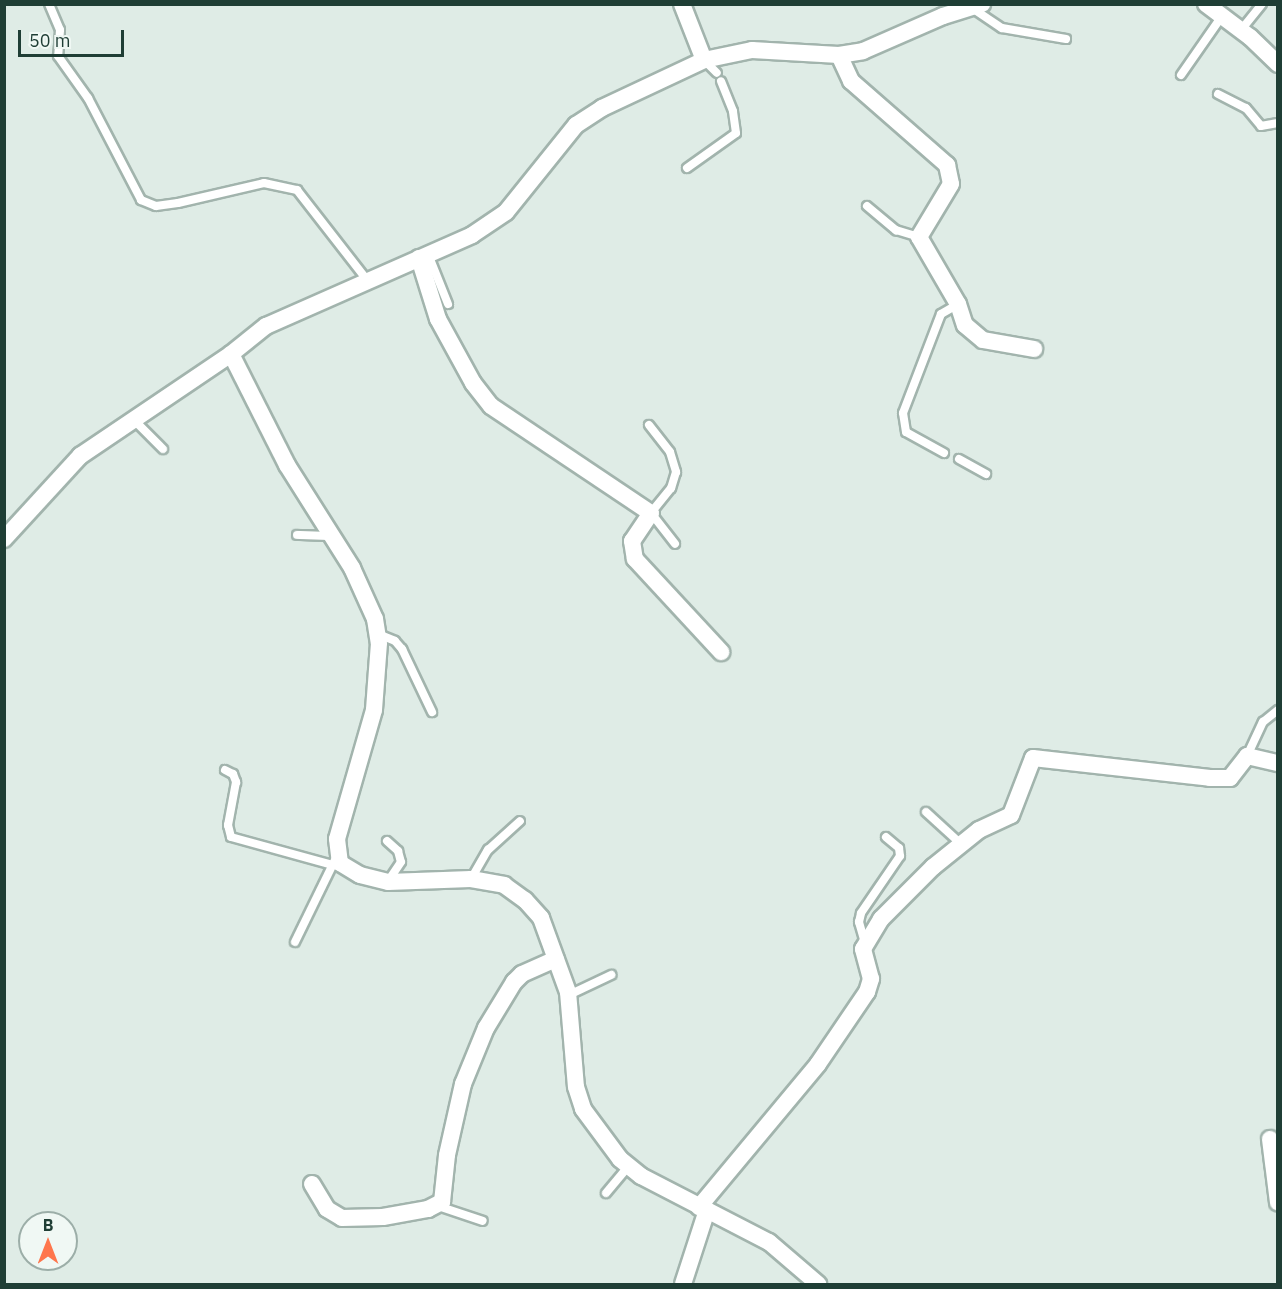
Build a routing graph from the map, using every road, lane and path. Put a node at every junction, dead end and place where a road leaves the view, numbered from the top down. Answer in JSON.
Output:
{"nodes":[{"id":1,"x":49,"y":4,"type":"edge"},
{"id":2,"x":682,"y":4,"type":"edge"},
{"id":3,"x":1206,"y":4,"type":"edge"},
{"id":4,"x":1262,"y":4,"type":"edge"},
{"id":5,"x":977,"y":6,"type":"edge"},
{"id":6,"x":1222,"y":16,"type":"junction"},
{"id":7,"x":1241,"y":30,"type":"junction"},
{"id":8,"x":1066,"y":39,"type":"dead end"},
{"id":9,"x":839,"y":55,"type":"junction"},
{"id":10,"x":704,"y":60,"type":"junction"},
{"id":11,"x":1276,"y":60,"type":"edge"},
{"id":12,"x":1181,"y":75,"type":"dead end"},
{"id":13,"x":1218,"y":94,"type":"dead end"},
{"id":14,"x":1278,"y":123,"type":"edge"},
{"id":15,"x":687,"y":168,"type":"dead end"},
{"id":16,"x":867,"y":206,"type":"dead end"},
{"id":17,"x":919,"y":237,"type":"junction"},
{"id":18,"x":424,"y":256,"type":"junction"},
{"id":19,"x":367,"y":280,"type":"junction"},
{"id":20,"x":448,"y":304,"type":"dead end"},
{"id":21,"x":958,"y":304,"type":"junction"},
{"id":22,"x":1034,"y":350,"type":"dead end"},
{"id":23,"x":231,"y":354,"type":"junction"},
{"id":24,"x":134,"y":420,"type":"junction"},
{"id":25,"x":649,"y":425,"type":"dead end"},
{"id":26,"x":163,"y":449,"type":"dead end"},
{"id":27,"x":944,"y":453,"type":"dead end"},
{"id":28,"x":959,"y":459,"type":"dead end"},
{"id":29,"x":986,"y":474,"type":"dead end"},
{"id":30,"x":651,"y":513,"type":"junction"},
{"id":31,"x":297,"y":535,"type":"dead end"},
{"id":32,"x":333,"y":536,"type":"junction"},
{"id":33,"x":4,"y":539,"type":"edge"},
{"id":34,"x":675,"y":544,"type":"dead end"},
{"id":35,"x":378,"y":634,"type":"junction"},
{"id":36,"x":721,"y":652,"type":"dead end"},
{"id":37,"x":1278,"y":710,"type":"edge"},
{"id":38,"x":432,"y":712,"type":"dead end"},
{"id":39,"x":1246,"y":756,"type":"junction"},
{"id":40,"x":1278,"y":764,"type":"edge"},
{"id":41,"x":225,"y":770,"type":"dead end"},
{"id":42,"x":926,"y":812,"type":"dead end"},
{"id":43,"x":520,"y":821,"type":"dead end"},
{"id":44,"x":886,"y":837,"type":"dead end"},
{"id":45,"x":387,"y":841,"type":"dead end"},
{"id":46,"x":961,"y":844,"type":"junction"},
{"id":47,"x":335,"y":861,"type":"junction"},
{"id":48,"x":471,"y":879,"type":"junction"},
{"id":49,"x":388,"y":882,"type":"junction"},
{"id":50,"x":296,"y":942,"type":"dead end"},
{"id":51,"x":865,"y":944,"type":"junction"},
{"id":52,"x":556,"y":959,"type":"junction"},
{"id":53,"x":611,"y":975,"type":"dead end"},
{"id":54,"x":569,"y":995,"type":"junction"},
{"id":55,"x":1270,"y":1139,"type":"dead end"},
{"id":56,"x":629,"y":1166,"type":"junction"},
{"id":57,"x":312,"y":1184,"type":"dead end"},
{"id":58,"x":606,"y":1193,"type":"dead end"},
{"id":59,"x":1278,"y":1202,"type":"edge"},
{"id":60,"x":438,"y":1206,"type":"junction"},
{"id":61,"x":703,"y":1208,"type":"junction"},
{"id":62,"x":483,"y":1221,"type":"dead end"},
{"id":63,"x":683,"y":1284,"type":"edge"},
{"id":64,"x":818,"y":1284,"type":"edge"}],
"edges":[{"from":1,"to":19,"type":"lane"},
{"from":2,"to":10,"type":"street"},
{"from":3,"to":6,"type":"street"},
{"from":4,"to":7,"type":"lane"},
{"from":5,"to":8,"type":"lane"},
{"from":5,"to":9,"type":"street"},
{"from":6,"to":7,"type":"street"},
{"from":6,"to":12,"type":"lane"},
{"from":7,"to":11,"type":"street"},
{"from":9,"to":10,"type":"street"},
{"from":9,"to":17,"type":"street"},
{"from":10,"to":15,"type":"lane"},
{"from":10,"to":18,"type":"street"},
{"from":13,"to":14,"type":"lane"},
{"from":16,"to":17,"type":"lane"},
{"from":17,"to":21,"type":"street"},
{"from":18,"to":19,"type":"street"},
{"from":18,"to":20,"type":"lane"},
{"from":18,"to":30,"type":"street"},
{"from":19,"to":23,"type":"street"},
{"from":21,"to":22,"type":"street"},
{"from":21,"to":27,"type":"lane"},
{"from":23,"to":24,"type":"street"},
{"from":23,"to":32,"type":"street"},
{"from":24,"to":26,"type":"lane"},
{"from":24,"to":33,"type":"street"},
{"from":25,"to":30,"type":"lane"},
{"from":28,"to":29,"type":"lane"},
{"from":30,"to":34,"type":"lane"},
{"from":30,"to":36,"type":"street"},
{"from":31,"to":32,"type":"lane"},
{"from":32,"to":35,"type":"street"},
{"from":35,"to":38,"type":"lane"},
{"from":35,"to":47,"type":"street"},
{"from":37,"to":39,"type":"lane"},
{"from":39,"to":40,"type":"street"},
{"from":39,"to":46,"type":"street"},
{"from":41,"to":47,"type":"lane"},
{"from":42,"to":46,"type":"lane"},
{"from":43,"to":48,"type":"lane"},
{"from":44,"to":51,"type":"lane"},
{"from":45,"to":49,"type":"lane"},
{"from":46,"to":51,"type":"street"},
{"from":47,"to":49,"type":"street"},
{"from":47,"to":50,"type":"lane"},
{"from":48,"to":49,"type":"street"},
{"from":48,"to":52,"type":"street"},
{"from":51,"to":61,"type":"street"},
{"from":52,"to":54,"type":"street"},
{"from":52,"to":60,"type":"street"},
{"from":53,"to":54,"type":"lane"},
{"from":54,"to":56,"type":"street"},
{"from":55,"to":59,"type":"street"},
{"from":56,"to":58,"type":"lane"},
{"from":56,"to":61,"type":"street"},
{"from":57,"to":60,"type":"street"},
{"from":60,"to":62,"type":"lane"},
{"from":61,"to":63,"type":"street"},
{"from":61,"to":64,"type":"street"}]}
